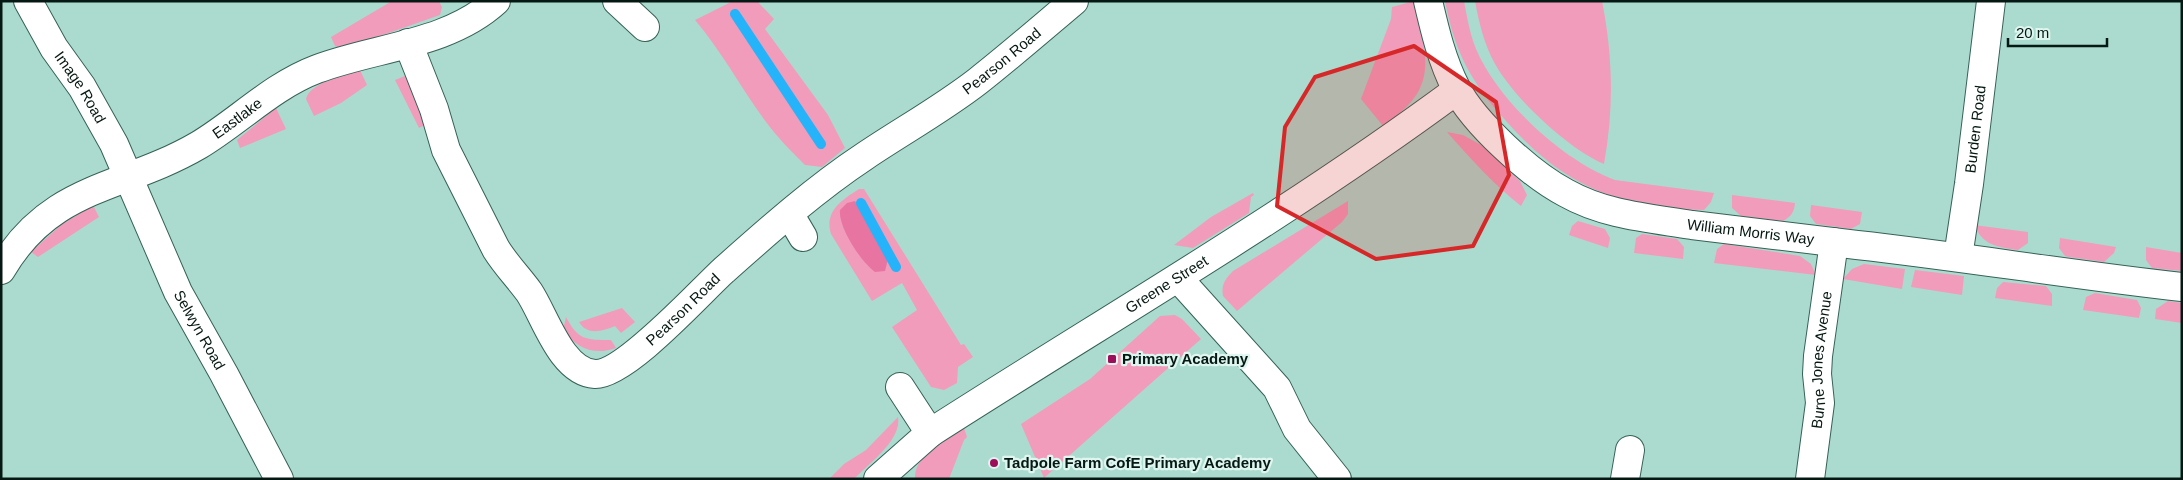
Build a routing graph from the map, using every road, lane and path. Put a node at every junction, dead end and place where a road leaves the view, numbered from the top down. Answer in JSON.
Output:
{"nodes":[{"id":1,"x":28,"y":1,"type":"edge"},
{"id":2,"x":496,"y":1,"type":"edge"},
{"id":3,"x":617,"y":1,"type":"edge"},
{"id":4,"x":1074,"y":1,"type":"edge"},
{"id":5,"x":1428,"y":1,"type":"edge"},
{"id":6,"x":1991,"y":1,"type":"edge"},
{"id":7,"x":645,"y":27,"type":"dead end"},
{"id":8,"x":408,"y":43,"type":"junction"},
{"id":9,"x":1457,"y":90,"type":"junction"},
{"id":10,"x":130,"y":177,"type":"junction"},
{"id":11,"x":1834,"y":242,"type":"junction"},
{"id":12,"x":1958,"y":257,"type":"junction"},
{"id":13,"x":1,"y":270,"type":"edge"},
{"id":14,"x":1178,"y":278,"type":"junction"},
{"id":15,"x":2182,"y":287,"type":"edge"},
{"id":16,"x":900,"y":388,"type":"dead end"},
{"id":17,"x":930,"y":433,"type":"junction"},
{"id":18,"x":1630,"y":450,"type":"dead end"},
{"id":19,"x":279,"y":479,"type":"edge"},
{"id":20,"x":878,"y":479,"type":"edge"},
{"id":21,"x":1337,"y":479,"type":"edge"},
{"id":22,"x":1625,"y":479,"type":"edge"},
{"id":23,"x":1810,"y":479,"type":"edge"}],
"edges":[{"from":1,"to":10,"type":"street","name":"Image Road"},
{"from":2,"to":8,"type":"street","name":"Eastlake"},
{"from":3,"to":7,"type":"street"},
{"from":4,"to":8,"type":"street","name":"Pearson Road"},
{"from":5,"to":9,"type":"street","name":"William Morris Way"},
{"from":6,"to":12,"type":"street","name":"Burden Road"},
{"from":8,"to":10,"type":"street","name":"Eastlake"},
{"from":9,"to":11,"type":"street","name":"William Morris Way"},
{"from":9,"to":14,"type":"street","name":"Greene Street"},
{"from":10,"to":13,"type":"street","name":"Eastlake"},
{"from":10,"to":19,"type":"street","name":"Selwyn Road"},
{"from":11,"to":12,"type":"street","name":"William Morris Way"},
{"from":11,"to":23,"type":"street","name":"Burne Jones Avenue"},
{"from":12,"to":15,"type":"street","name":"William Morris Way"},
{"from":14,"to":17,"type":"street","name":"Greene Street"},
{"from":14,"to":21,"type":"street"},
{"from":16,"to":17,"type":"street"},
{"from":17,"to":20,"type":"street","name":"Greene Street"},
{"from":18,"to":22,"type":"street"}]}
